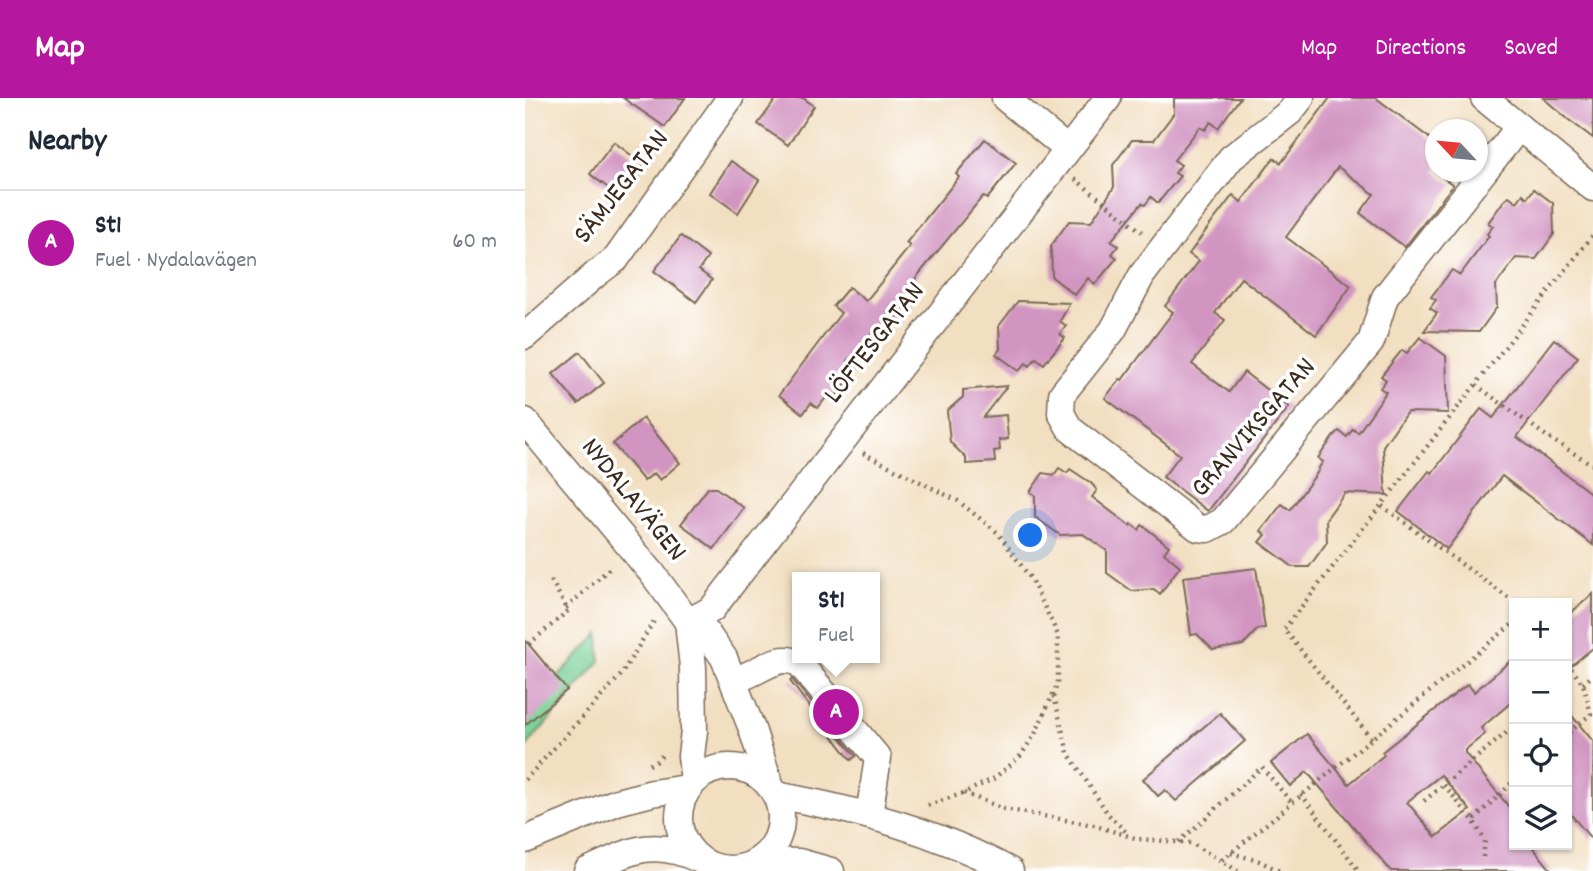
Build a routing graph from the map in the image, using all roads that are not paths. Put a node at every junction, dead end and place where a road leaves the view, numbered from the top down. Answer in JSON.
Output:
{"nodes":[{"id":1,"x":730,"y":98,"type":"edge"},
{"id":2,"x":1005,"y":98,"type":"edge"},
{"id":3,"x":1108,"y":98,"type":"edge"},
{"id":4,"x":1301,"y":98,"type":"edge"},
{"id":5,"x":1484,"y":98,"type":"edge"},
{"id":6,"x":1519,"y":127,"type":"junction"},
{"id":7,"x":1061,"y":157,"type":"junction"},
{"id":8,"x":1593,"y":188,"type":"edge"},
{"id":9,"x":525,"y":337,"type":"edge"},
{"id":10,"x":525,"y":421,"type":"edge"},
{"id":11,"x":688,"y":622,"type":"junction"},
{"id":12,"x":792,"y":660,"type":"edge"},
{"id":13,"x":798,"y":663,"type":"edge"},
{"id":14,"x":733,"y":680,"type":"junction"},
{"id":15,"x":691,"y":785,"type":"junction"},
{"id":16,"x":773,"y":790,"type":"junction"},
{"id":17,"x":869,"y":816,"type":"junction"},
{"id":18,"x":525,"y":840,"type":"edge"},
{"id":19,"x":757,"y":861,"type":"junction"},
{"id":20,"x":710,"y":866,"type":"edge"},
{"id":21,"x":587,"y":871,"type":"edge"},
{"id":22,"x":831,"y":871,"type":"edge"},
{"id":23,"x":1010,"y":871,"type":"edge"}],
"edges":[{"from":1,"to":9,"type":"street","name":"SÄMJEGATAN"},
{"from":2,"to":7,"type":"street"},
{"from":3,"to":7,"type":"street","name":"LÖFTESGATAN"},
{"from":4,"to":6,"type":"street","name":"GRANVIKSGATAN"},
{"from":5,"to":6,"type":"street"},
{"from":6,"to":8,"type":"street"},
{"from":7,"to":11,"type":"street","name":"LÖFTESGATAN"},
{"from":10,"to":11,"type":"street","name":"NYDALAVÄGEN"},
{"from":11,"to":14,"type":"street","name":"NYDALAVÄGEN"},
{"from":11,"to":15,"type":"street"},
{"from":12,"to":14,"type":"street"},
{"from":13,"to":17,"type":"street"},
{"from":14,"to":16,"type":"street","name":"NYDALAVÄGEN"},
{"from":15,"to":16,"type":"street"},
{"from":15,"to":18,"type":"street"},
{"from":15,"to":20,"type":"street"},
{"from":16,"to":17,"type":"street"},
{"from":16,"to":19,"type":"street"},
{"from":17,"to":23,"type":"street"},
{"from":19,"to":20,"type":"street"},
{"from":19,"to":22,"type":"street"},
{"from":20,"to":21,"type":"street"}]}
